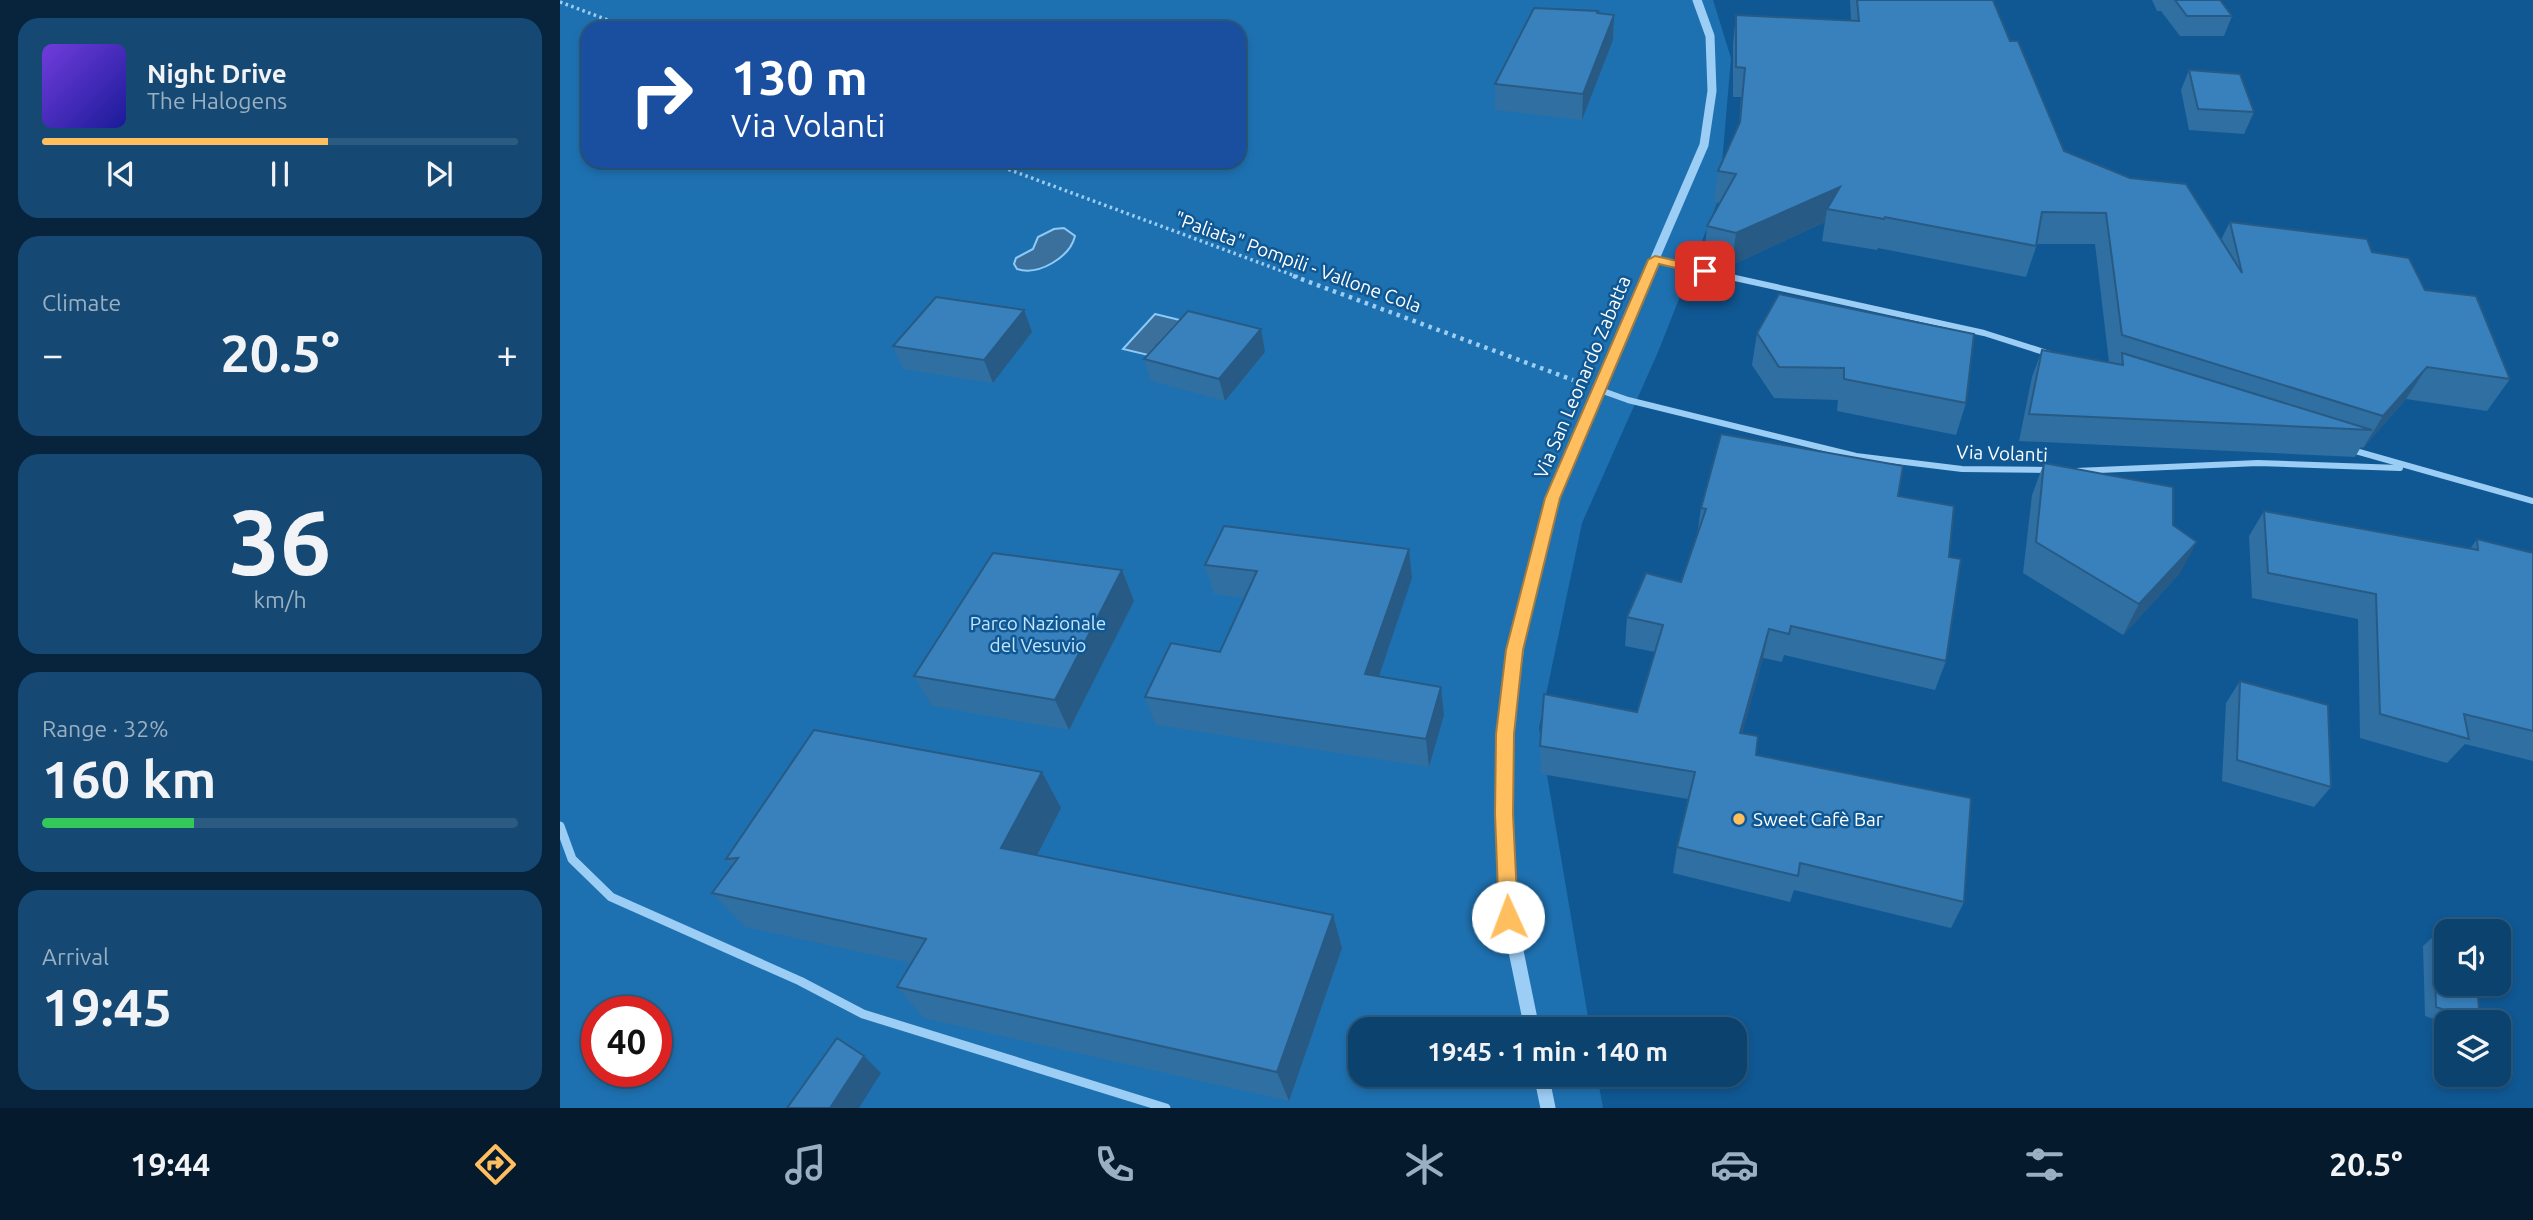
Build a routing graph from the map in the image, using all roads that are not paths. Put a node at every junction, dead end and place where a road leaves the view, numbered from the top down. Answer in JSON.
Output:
{"nodes":[{"id":1,"x":1697,"y":0,"type":"edge"},
{"id":2,"x":1655,"y":260,"type":"junction"},
{"id":3,"x":2062,"y":357,"type":"edge"},
{"id":4,"x":1600,"y":390,"type":"junction"},
{"id":5,"x":2346,"y":448,"type":"edge"},
{"id":6,"x":2411,"y":468,"type":"junction"},
{"id":7,"x":2055,"y":470,"type":"edge"},
{"id":8,"x":2068,"y":471,"type":"edge"},
{"id":9,"x":2533,"y":501,"type":"edge"},
{"id":10,"x":560,"y":827,"type":"edge"},
{"id":11,"x":1529,"y":1017,"type":"edge"},
{"id":12,"x":1544,"y":1087,"type":"edge"},
{"id":13,"x":1166,"y":1108,"type":"edge"},
{"id":14,"x":1548,"y":1108,"type":"edge"}],
"edges":[{"from":1,"to":2,"type":"street","name":"Via San Leonardo Zabatta"},
{"from":2,"to":3,"type":"street"},
{"from":2,"to":4,"type":"street","name":"Via San Leonardo Zabatta"},
{"from":4,"to":7,"type":"street","name":"Via Volanti"},
{"from":4,"to":11,"type":"street","name":"Via San Leonardo Zabatta"},
{"from":5,"to":6,"type":"street","name":"Via Volanti"},
{"from":6,"to":8,"type":"street","name":"Via Volanti"},
{"from":6,"to":9,"type":"street","name":"Via Volanti"},
{"from":10,"to":13,"type":"street"},
{"from":12,"to":14,"type":"street"}]}
